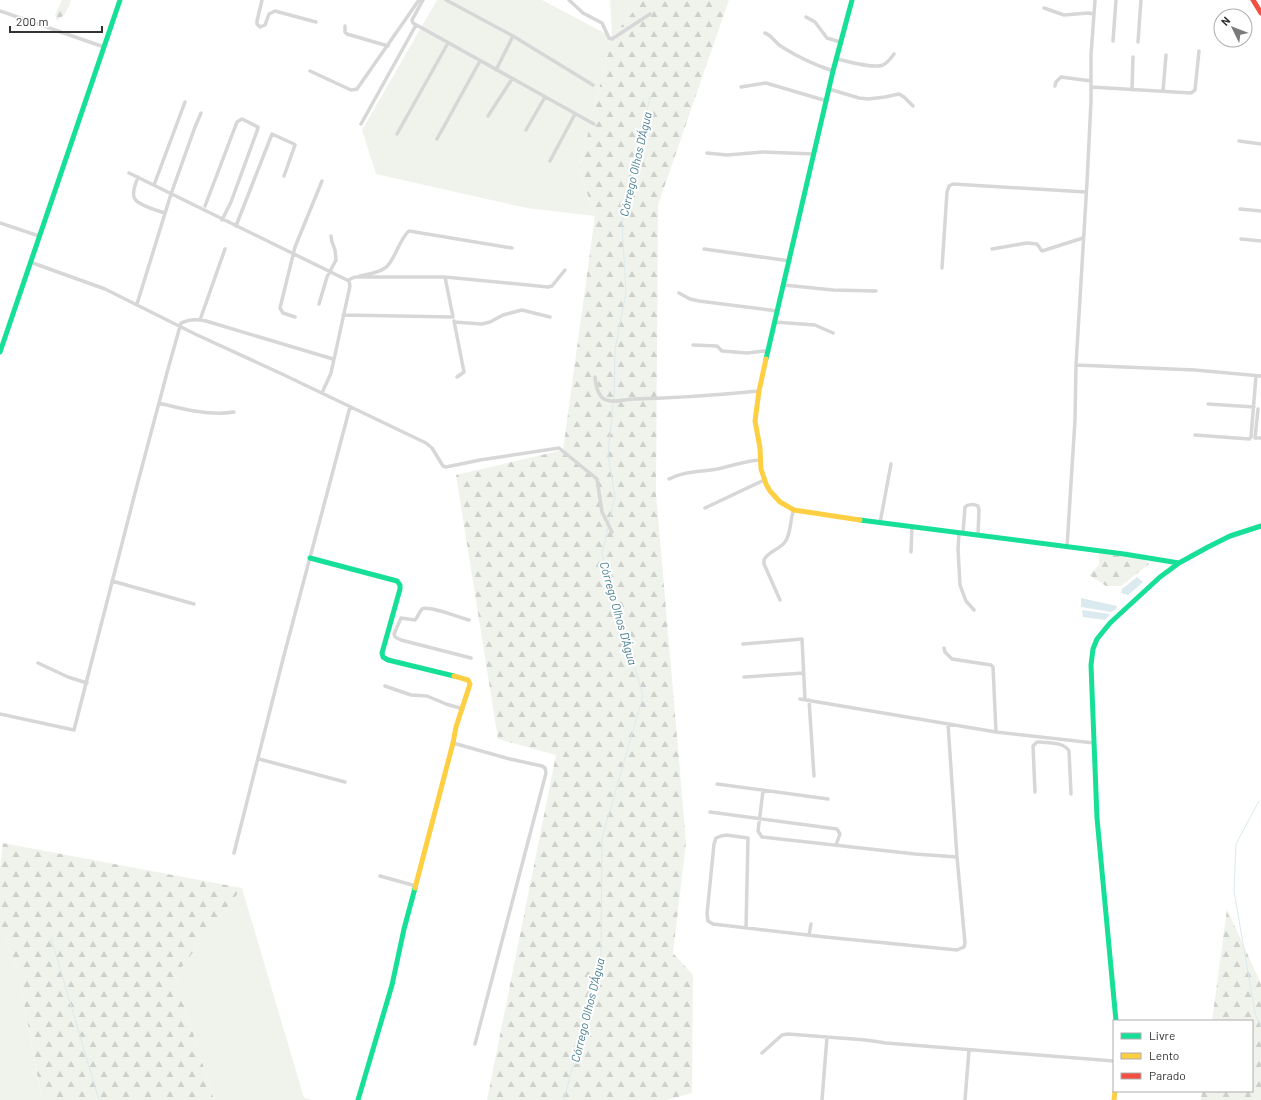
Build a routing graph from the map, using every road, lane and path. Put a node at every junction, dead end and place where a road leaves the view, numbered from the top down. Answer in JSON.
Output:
{"nodes":[{"id":1,"x":120,"y":0,"type":"edge"},
{"id":2,"x":262,"y":0,"type":"edge"},
{"id":3,"x":419,"y":0,"type":"edge"},
{"id":4,"x":423,"y":0,"type":"edge"},
{"id":5,"x":446,"y":0,"type":"edge"},
{"id":6,"x":569,"y":0,"type":"edge"},
{"id":7,"x":852,"y":0,"type":"edge"},
{"id":8,"x":1095,"y":0,"type":"edge"},
{"id":9,"x":1116,"y":0,"type":"edge"},
{"id":10,"x":1142,"y":0,"type":"edge"},
{"id":11,"x":1253,"y":0,"type":"edge"},
{"id":12,"x":1044,"y":8,"type":"dead end"},
{"id":13,"x":0,"y":11,"type":"edge"},
{"id":14,"x":1261,"y":13,"type":"edge"},
{"id":15,"x":650,"y":14,"type":"dead end"},
{"id":16,"x":1094,"y":14,"type":"junction"},
{"id":17,"x":806,"y":17,"type":"dead end"},
{"id":18,"x":316,"y":22,"type":"dead end"},
{"id":19,"x":416,"y":25,"type":"junction"},
{"id":20,"x":345,"y":26,"type":"dead end"},
{"id":21,"x":765,"y":33,"type":"dead end"},
{"id":22,"x":513,"y":36,"type":"junction"},
{"id":23,"x":1113,"y":41,"type":"dead end"},
{"id":24,"x":840,"y":42,"type":"junction"},
{"id":25,"x":1138,"y":42,"type":"dead end"},
{"id":26,"x":448,"y":43,"type":"junction"},
{"id":27,"x":388,"y":46,"type":"junction"},
{"id":28,"x":104,"y":47,"type":"junction"},
{"id":29,"x":1199,"y":51,"type":"dead end"},
{"id":30,"x":894,"y":54,"type":"dead end"},
{"id":31,"x":1166,"y":55,"type":"dead end"},
{"id":32,"x":1133,"y":57,"type":"dead end"},
{"id":33,"x":836,"y":59,"type":"junction"},
{"id":34,"x":480,"y":61,"type":"junction"},
{"id":35,"x":496,"y":70,"type":"junction"},
{"id":36,"x":310,"y":71,"type":"dead end"},
{"id":37,"x":833,"y":71,"type":"junction"},
{"id":38,"x":512,"y":79,"type":"junction"},
{"id":39,"x":1091,"y":81,"type":"junction"},
{"id":40,"x":593,"y":85,"type":"dead end"},
{"id":41,"x":1055,"y":86,"type":"dead end"},
{"id":42,"x":741,"y":87,"type":"dead end"},
{"id":43,"x":1091,"y":87,"type":"junction"},
{"id":44,"x":829,"y":89,"type":"junction"},
{"id":45,"x":1132,"y":90,"type":"junction"},
{"id":46,"x":1163,"y":91,"type":"junction"},
{"id":47,"x":545,"y":97,"type":"junction"},
{"id":48,"x":827,"y":101,"type":"junction"},
{"id":49,"x":185,"y":102,"type":"dead end"},
{"id":50,"x":913,"y":106,"type":"dead end"},
{"id":51,"x":201,"y":113,"type":"dead end"},
{"id":52,"x":575,"y":114,"type":"junction"},
{"id":53,"x":488,"y":116,"type":"dead end"},
{"id":54,"x":362,"y":124,"type":"dead end"},
{"id":55,"x":594,"y":124,"type":"dead end"},
{"id":56,"x":526,"y":130,"type":"dead end"},
{"id":57,"x":397,"y":134,"type":"dead end"},
{"id":58,"x":437,"y":139,"type":"dead end"},
{"id":59,"x":1239,"y":141,"type":"dead end"},
{"id":60,"x":1261,"y":144,"type":"edge"},
{"id":61,"x":707,"y":153,"type":"dead end"},
{"id":62,"x":814,"y":154,"type":"junction"},
{"id":63,"x":550,"y":161,"type":"dead end"},
{"id":64,"x":129,"y":173,"type":"dead end"},
{"id":65,"x":284,"y":176,"type":"dead end"},
{"id":66,"x":138,"y":177,"type":"junction"},
{"id":67,"x":322,"y":181,"type":"dead end"},
{"id":68,"x":154,"y":185,"type":"junction"},
{"id":69,"x":1086,"y":192,"type":"junction"},
{"id":70,"x":171,"y":194,"type":"junction"},
{"id":71,"x":205,"y":206,"type":"dead end"},
{"id":72,"x":1240,"y":209,"type":"dead end"},
{"id":73,"x":1261,"y":211,"type":"edge"},
{"id":74,"x":165,"y":214,"type":"junction"},
{"id":75,"x":222,"y":220,"type":"junction"},
{"id":76,"x":0,"y":223,"type":"edge"},
{"id":77,"x":236,"y":226,"type":"junction"},
{"id":78,"x":39,"y":236,"type":"junction"},
{"id":79,"x":331,"y":236,"type":"dead end"},
{"id":80,"x":1083,"y":238,"type":"junction"},
{"id":81,"x":1241,"y":239,"type":"dead end"},
{"id":82,"x":1261,"y":241,"type":"edge"},
{"id":83,"x":512,"y":248,"type":"dead end"},
{"id":84,"x":992,"y":248,"type":"dead end"},
{"id":85,"x":225,"y":249,"type":"dead end"},
{"id":86,"x":704,"y":249,"type":"dead end"},
{"id":87,"x":294,"y":254,"type":"junction"},
{"id":88,"x":790,"y":261,"type":"junction"},
{"id":89,"x":30,"y":262,"type":"junction"},
{"id":90,"x":942,"y":268,"type":"dead end"},
{"id":91,"x":565,"y":270,"type":"dead end"},
{"id":92,"x":330,"y":272,"type":"junction"},
{"id":93,"x":355,"y":277,"type":"junction"},
{"id":94,"x":444,"y":277,"type":"junction"},
{"id":95,"x":348,"y":280,"type":"junction"},
{"id":96,"x":784,"y":286,"type":"junction"},
{"id":97,"x":876,"y":291,"type":"dead end"},
{"id":98,"x":679,"y":294,"type":"dead end"},
{"id":99,"x":137,"y":304,"type":"junction"},
{"id":100,"x":319,"y":304,"type":"dead end"},
{"id":101,"x":778,"y":311,"type":"junction"},
{"id":102,"x":343,"y":315,"type":"junction"},
{"id":103,"x":295,"y":317,"type":"dead end"},
{"id":104,"x":550,"y":317,"type":"dead end"},
{"id":105,"x":453,"y":318,"type":"junction"},
{"id":106,"x":200,"y":320,"type":"junction"},
{"id":107,"x":454,"y":322,"type":"junction"},
{"id":108,"x":775,"y":322,"type":"junction"},
{"id":109,"x":180,"y":327,"type":"junction"},
{"id":110,"x":832,"y":333,"type":"dead end"},
{"id":111,"x":693,"y":345,"type":"dead end"},
{"id":112,"x":0,"y":352,"type":"edge"},
{"id":113,"x":769,"y":352,"type":"junction"},
{"id":114,"x":333,"y":359,"type":"junction"},
{"id":115,"x":1076,"y":365,"type":"junction"},
{"id":116,"x":1259,"y":376,"type":"edge"},
{"id":117,"x":457,"y":377,"type":"dead end"},
{"id":118,"x":595,"y":377,"type":"dead end"},
{"id":119,"x":760,"y":391,"type":"junction"},
{"id":120,"x":322,"y":393,"type":"junction"},
{"id":121,"x":159,"y":403,"type":"junction"},
{"id":122,"x":1208,"y":404,"type":"dead end"},
{"id":123,"x":350,"y":407,"type":"junction"},
{"id":124,"x":1256,"y":408,"type":"junction"},
{"id":125,"x":234,"y":412,"type":"dead end"},
{"id":126,"x":1195,"y":435,"type":"dead end"},
{"id":127,"x":1261,"y":438,"type":"edge"},
{"id":128,"x":760,"y":460,"type":"junction"},
{"id":129,"x":891,"y":464,"type":"dead end"},
{"id":130,"x":669,"y":479,"type":"dead end"},
{"id":131,"x":764,"y":480,"type":"junction"},
{"id":132,"x":705,"y":508,"type":"dead end"},
{"id":133,"x":793,"y":511,"type":"junction"},
{"id":134,"x":880,"y":523,"type":"junction"},
{"id":135,"x":912,"y":526,"type":"junction"},
{"id":136,"x":1261,"y":526,"type":"edge"},
{"id":137,"x":612,"y":532,"type":"dead end"},
{"id":138,"x":961,"y":533,"type":"junction"},
{"id":139,"x":978,"y":535,"type":"junction"},
{"id":140,"x":1067,"y":547,"type":"junction"},
{"id":141,"x":911,"y":552,"type":"dead end"},
{"id":142,"x":310,"y":558,"type":"junction"},
{"id":143,"x":1179,"y":563,"type":"junction"},
{"id":144,"x":112,"y":581,"type":"junction"},
{"id":145,"x":780,"y":600,"type":"dead end"},
{"id":146,"x":194,"y":604,"type":"dead end"},
{"id":147,"x":974,"y":610,"type":"dead end"},
{"id":148,"x":392,"y":617,"type":"junction"},
{"id":149,"x":401,"y":618,"type":"junction"},
{"id":150,"x":469,"y":620,"type":"dead end"},
{"id":151,"x":743,"y":644,"type":"dead end"},
{"id":152,"x":944,"y":648,"type":"dead end"},
{"id":153,"x":471,"y":658,"type":"dead end"},
{"id":154,"x":38,"y":663,"type":"dead end"},
{"id":155,"x":804,"y":673,"type":"junction"},
{"id":156,"x":744,"y":677,"type":"dead end"},
{"id":157,"x":87,"y":683,"type":"junction"},
{"id":158,"x":385,"y":686,"type":"dead end"},
{"id":159,"x":800,"y":699,"type":"dead end"},
{"id":160,"x":807,"y":700,"type":"junction"},
{"id":161,"x":463,"y":709,"type":"junction"},
{"id":162,"x":0,"y":714,"type":"edge"},
{"id":163,"x":948,"y":724,"type":"junction"},
{"id":164,"x":996,"y":732,"type":"junction"},
{"id":165,"x":1051,"y":738,"type":"junction"},
{"id":166,"x":453,"y":743,"type":"junction"},
{"id":167,"x":1050,"y":743,"type":"junction"},
{"id":168,"x":1094,"y":743,"type":"junction"},
{"id":169,"x":259,"y":759,"type":"junction"},
{"id":170,"x":814,"y":776,"type":"dead end"},
{"id":171,"x":346,"y":782,"type":"dead end"},
{"id":172,"x":717,"y":784,"type":"dead end"},
{"id":173,"x":763,"y":791,"type":"junction"},
{"id":174,"x":1035,"y":792,"type":"dead end"},
{"id":175,"x":1070,"y":794,"type":"dead end"},
{"id":176,"x":828,"y":799,"type":"dead end"},
{"id":177,"x":710,"y":812,"type":"dead end"},
{"id":178,"x":760,"y":819,"type":"junction"},
{"id":179,"x":836,"y":845,"type":"junction"},
{"id":180,"x":234,"y":853,"type":"dead end"},
{"id":181,"x":957,"y":857,"type":"junction"},
{"id":182,"x":380,"y":876,"type":"dead end"},
{"id":183,"x":416,"y":886,"type":"junction"},
{"id":184,"x":811,"y":924,"type":"dead end"},
{"id":185,"x":746,"y":928,"type":"junction"},
{"id":186,"x":809,"y":935,"type":"junction"},
{"id":187,"x":1116,"y":1020,"type":"edge"},
{"id":188,"x":827,"y":1037,"type":"junction"},
{"id":189,"x":475,"y":1044,"type":"dead end"},
{"id":190,"x":970,"y":1050,"type":"junction"},
{"id":191,"x":762,"y":1054,"type":"dead end"},
{"id":192,"x":1113,"y":1061,"type":"edge"},
{"id":193,"x":358,"y":1100,"type":"edge"},
{"id":194,"x":822,"y":1100,"type":"edge"},
{"id":195,"x":965,"y":1100,"type":"edge"}],
"edges":[{"from":1,"to":28,"type":"street"},
{"from":2,"to":18,"type":"street"},
{"from":3,"to":27,"type":"street"},
{"from":4,"to":19,"type":"street"},
{"from":5,"to":22,"type":"street"},
{"from":6,"to":15,"type":"street"},
{"from":7,"to":24,"type":"street"},
{"from":8,"to":16,"type":"street"},
{"from":9,"to":23,"type":"street"},
{"from":10,"to":25,"type":"street"},
{"from":11,"to":14,"type":"street"},
{"from":12,"to":16,"type":"street"},
{"from":13,"to":28,"type":"street"},
{"from":16,"to":39,"type":"street"},
{"from":17,"to":24,"type":"street"},
{"from":19,"to":26,"type":"street"},
{"from":19,"to":54,"type":"street"},
{"from":20,"to":27,"type":"street"},
{"from":21,"to":37,"type":"street"},
{"from":22,"to":35,"type":"street"},
{"from":22,"to":40,"type":"street"},
{"from":24,"to":33,"type":"street"},
{"from":26,"to":34,"type":"street"},
{"from":26,"to":57,"type":"street"},
{"from":27,"to":36,"type":"street"},
{"from":28,"to":78,"type":"street"},
{"from":29,"to":46,"type":"street"},
{"from":30,"to":33,"type":"street"},
{"from":31,"to":46,"type":"street"},
{"from":32,"to":45,"type":"street"},
{"from":33,"to":37,"type":"street"},
{"from":34,"to":35,"type":"street"},
{"from":34,"to":58,"type":"street"},
{"from":35,"to":38,"type":"street"},
{"from":37,"to":44,"type":"street"},
{"from":38,"to":47,"type":"street"},
{"from":38,"to":53,"type":"street"},
{"from":39,"to":41,"type":"street"},
{"from":39,"to":43,"type":"street"},
{"from":42,"to":48,"type":"street"},
{"from":43,"to":45,"type":"street"},
{"from":43,"to":69,"type":"street"},
{"from":44,"to":48,"type":"street"},
{"from":44,"to":50,"type":"street"},
{"from":45,"to":46,"type":"street"},
{"from":47,"to":52,"type":"street"},
{"from":47,"to":56,"type":"street"},
{"from":48,"to":62,"type":"street"},
{"from":49,"to":68,"type":"street"},
{"from":51,"to":70,"type":"street"},
{"from":52,"to":55,"type":"street"},
{"from":52,"to":63,"type":"street"},
{"from":59,"to":60,"type":"street"},
{"from":61,"to":62,"type":"street"},
{"from":62,"to":88,"type":"street"},
{"from":64,"to":66,"type":"street"},
{"from":65,"to":77,"type":"street"},
{"from":66,"to":68,"type":"street"},
{"from":66,"to":74,"type":"street"},
{"from":67,"to":87,"type":"street"},
{"from":68,"to":70,"type":"street"},
{"from":69,"to":80,"type":"street"},
{"from":69,"to":90,"type":"street"},
{"from":70,"to":74,"type":"street"},
{"from":70,"to":75,"type":"street"},
{"from":71,"to":75,"type":"street"},
{"from":72,"to":73,"type":"street"},
{"from":74,"to":99,"type":"street"},
{"from":75,"to":77,"type":"street"},
{"from":76,"to":78,"type":"street"},
{"from":77,"to":87,"type":"street"},
{"from":78,"to":89,"type":"street"},
{"from":79,"to":92,"type":"street"},
{"from":80,"to":84,"type":"street"},
{"from":80,"to":115,"type":"street"},
{"from":81,"to":82,"type":"street"},
{"from":83,"to":93,"type":"street"},
{"from":85,"to":106,"type":"street"},
{"from":86,"to":88,"type":"street"},
{"from":87,"to":92,"type":"street"},
{"from":87,"to":103,"type":"street"},
{"from":88,"to":96,"type":"street"},
{"from":89,"to":99,"type":"street"},
{"from":89,"to":112,"type":"street"},
{"from":91,"to":94,"type":"street"},
{"from":92,"to":95,"type":"street"},
{"from":92,"to":100,"type":"street"},
{"from":93,"to":94,"type":"street"},
{"from":93,"to":95,"type":"street"},
{"from":94,"to":105,"type":"street"},
{"from":95,"to":102,"type":"street"},
{"from":96,"to":97,"type":"street"},
{"from":96,"to":101,"type":"street"},
{"from":98,"to":101,"type":"street"},
{"from":99,"to":109,"type":"street"},
{"from":101,"to":108,"type":"street"},
{"from":102,"to":105,"type":"street"},
{"from":102,"to":114,"type":"street"},
{"from":104,"to":107,"type":"street"},
{"from":105,"to":107,"type":"street"},
{"from":106,"to":109,"type":"street"},
{"from":106,"to":114,"type":"street"},
{"from":107,"to":117,"type":"street"},
{"from":108,"to":110,"type":"street"},
{"from":108,"to":113,"type":"street"},
{"from":109,"to":120,"type":"street"},
{"from":109,"to":121,"type":"street"},
{"from":111,"to":113,"type":"street"},
{"from":113,"to":119,"type":"street"},
{"from":114,"to":120,"type":"street"},
{"from":115,"to":116,"type":"street"},
{"from":115,"to":140,"type":"street"},
{"from":116,"to":124,"type":"street"},
{"from":118,"to":119,"type":"street"},
{"from":119,"to":128,"type":"street"},
{"from":120,"to":123,"type":"street"},
{"from":121,"to":125,"type":"street"},
{"from":121,"to":144,"type":"street"},
{"from":122,"to":124,"type":"street"},
{"from":123,"to":137,"type":"street"},
{"from":123,"to":142,"type":"street"},
{"from":124,"to":126,"type":"street"},
{"from":124,"to":127,"type":"street"},
{"from":128,"to":130,"type":"street"},
{"from":128,"to":131,"type":"street"},
{"from":129,"to":134,"type":"street"},
{"from":131,"to":132,"type":"street"},
{"from":131,"to":133,"type":"street"},
{"from":133,"to":134,"type":"street"},
{"from":133,"to":145,"type":"street"},
{"from":134,"to":135,"type":"street"},
{"from":135,"to":138,"type":"street"},
{"from":135,"to":141,"type":"street"},
{"from":136,"to":143,"type":"street"},
{"from":138,"to":139,"type":"street"},
{"from":138,"to":139,"type":"street"},
{"from":138,"to":147,"type":"street"},
{"from":139,"to":140,"type":"street"},
{"from":140,"to":143,"type":"street"},
{"from":142,"to":148,"type":"street"},
{"from":142,"to":169,"type":"street"},
{"from":143,"to":168,"type":"street"},
{"from":144,"to":146,"type":"street"},
{"from":144,"to":157,"type":"street"},
{"from":148,"to":149,"type":"street"},
{"from":148,"to":161,"type":"street"},
{"from":149,"to":150,"type":"street"},
{"from":149,"to":153,"type":"street"},
{"from":151,"to":155,"type":"street"},
{"from":152,"to":164,"type":"street"},
{"from":154,"to":157,"type":"street"},
{"from":155,"to":156,"type":"street"},
{"from":155,"to":160,"type":"street"},
{"from":157,"to":162,"type":"street"},
{"from":158,"to":161,"type":"street"},
{"from":159,"to":160,"type":"street"},
{"from":160,"to":163,"type":"street"},
{"from":160,"to":170,"type":"street"},
{"from":161,"to":166,"type":"street"},
{"from":163,"to":164,"type":"street"},
{"from":163,"to":181,"type":"street"},
{"from":164,"to":165,"type":"street"},
{"from":165,"to":167,"type":"street"},
{"from":165,"to":168,"type":"street"},
{"from":166,"to":183,"type":"street"},
{"from":166,"to":189,"type":"street"},
{"from":167,"to":174,"type":"street"},
{"from":167,"to":175,"type":"street"},
{"from":168,"to":187,"type":"street"},
{"from":169,"to":171,"type":"street"},
{"from":169,"to":180,"type":"street"},
{"from":172,"to":173,"type":"street"},
{"from":173,"to":176,"type":"street"},
{"from":173,"to":178,"type":"street"},
{"from":177,"to":178,"type":"street"},
{"from":178,"to":179,"type":"street"},
{"from":178,"to":179,"type":"street"},
{"from":179,"to":181,"type":"street"},
{"from":181,"to":186,"type":"street"},
{"from":182,"to":183,"type":"street"},
{"from":183,"to":193,"type":"street"},
{"from":184,"to":186,"type":"street"},
{"from":185,"to":185,"type":"street"},
{"from":185,"to":186,"type":"street"},
{"from":188,"to":190,"type":"street"},
{"from":188,"to":191,"type":"street"},
{"from":188,"to":194,"type":"street"},
{"from":190,"to":192,"type":"street"},
{"from":190,"to":195,"type":"street"}]}
